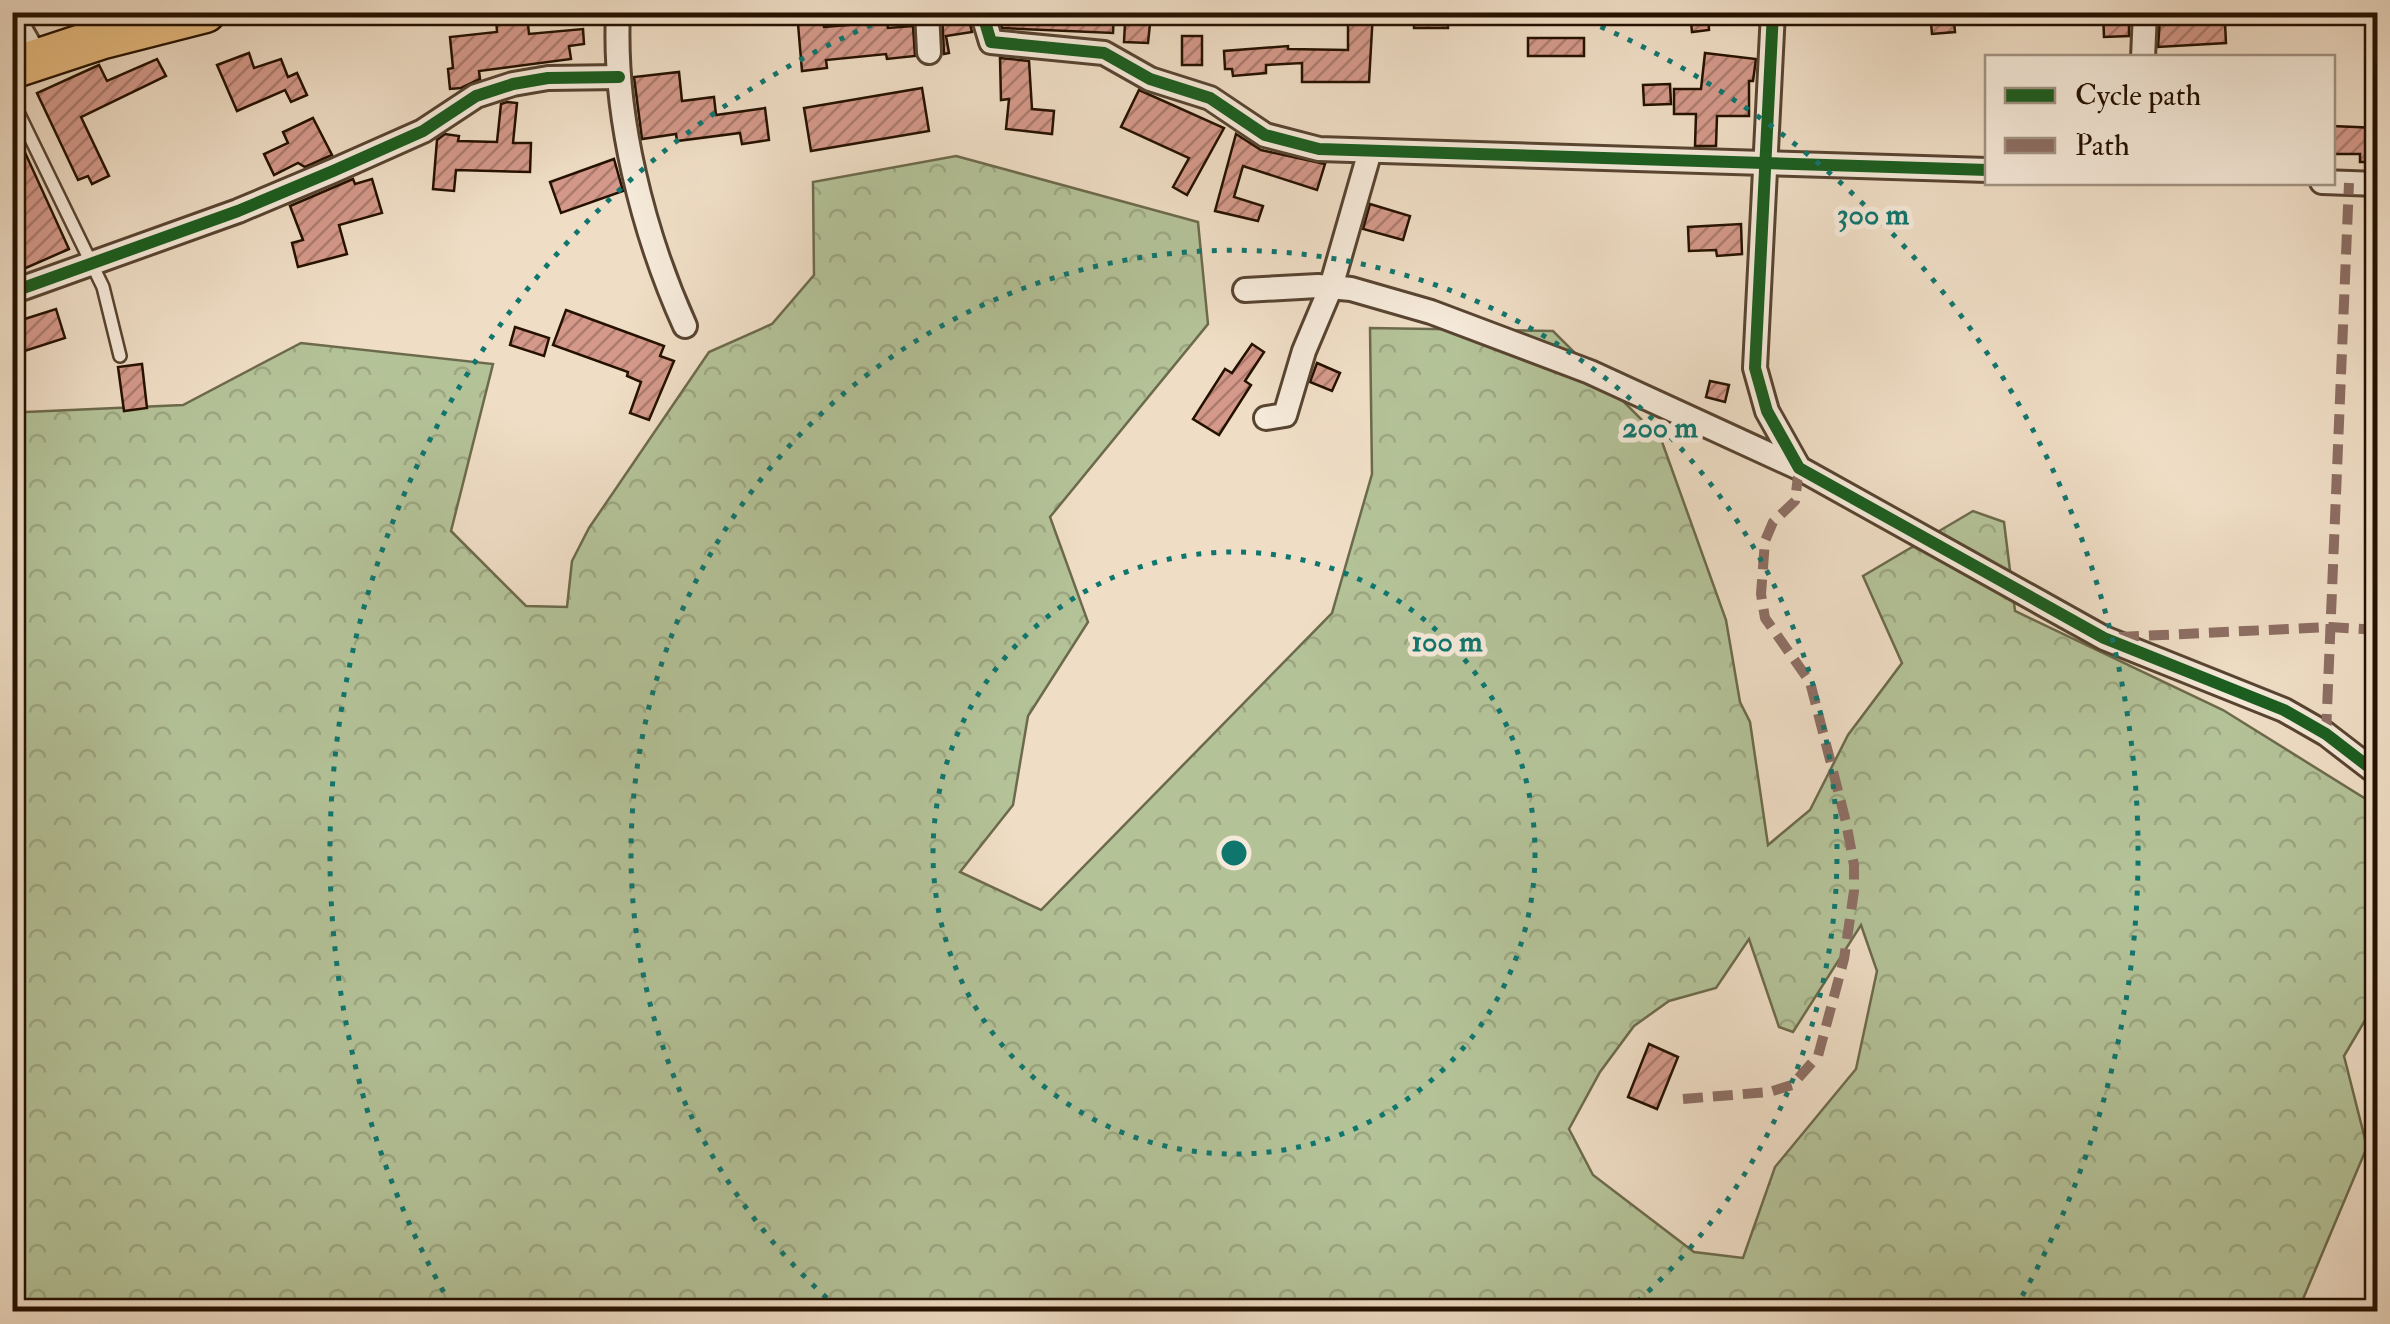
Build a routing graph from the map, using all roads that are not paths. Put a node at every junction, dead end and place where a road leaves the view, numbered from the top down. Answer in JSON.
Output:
{"nodes":[{"id":1,"x":111,"y":12,"type":"edge"},
{"id":2,"x":205,"y":12,"type":"edge"},
{"id":3,"x":618,"y":12,"type":"edge"},
{"id":4,"x":927,"y":12,"type":"edge"},
{"id":5,"x":982,"y":12,"type":"edge"},
{"id":6,"x":1773,"y":12,"type":"edge"},
{"id":7,"x":2146,"y":12,"type":"edge"},
{"id":8,"x":20,"y":44,"type":"edge"},
{"id":9,"x":928,"y":52,"type":"dead end"},
{"id":10,"x":2143,"y":55,"type":"edge"},
{"id":11,"x":619,"y":78,"type":"junction"},
{"id":12,"x":12,"y":100,"type":"edge"},
{"id":13,"x":1370,"y":151,"type":"junction"},
{"id":14,"x":1764,"y":165,"type":"junction"},
{"id":15,"x":1985,"y":170,"type":"edge"},
{"id":16,"x":2335,"y":182,"type":"edge"},
{"id":17,"x":2378,"y":184,"type":"edge"},
{"id":18,"x":93,"y":265,"type":"junction"},
{"id":19,"x":1330,"y":287,"type":"junction"},
{"id":20,"x":1244,"y":290,"type":"dead end"},
{"id":21,"x":12,"y":292,"type":"edge"},
{"id":22,"x":685,"y":326,"type":"dead end"},
{"id":23,"x":120,"y":356,"type":"dead end"},
{"id":24,"x":1266,"y":418,"type":"dead end"},
{"id":25,"x":1799,"y":468,"type":"junction"},
{"id":26,"x":2378,"y":774,"type":"edge"}],
"edges":[{"from":1,"to":8,"type":"highway"},
{"from":2,"to":8,"type":"highway"},
{"from":3,"to":11,"type":"street"},
{"from":4,"to":9,"type":"street"},
{"from":5,"to":13,"type":"street"},
{"from":6,"to":14,"type":"street"},
{"from":7,"to":10,"type":"street"},
{"from":11,"to":18,"type":"street"},
{"from":11,"to":22,"type":"street"},
{"from":12,"to":18,"type":"lane"},
{"from":13,"to":14,"type":"street"},
{"from":13,"to":19,"type":"street"},
{"from":14,"to":15,"type":"street"},
{"from":14,"to":25,"type":"street"},
{"from":16,"to":17,"type":"street"},
{"from":18,"to":21,"type":"street"},
{"from":18,"to":23,"type":"lane"},
{"from":19,"to":20,"type":"street"},
{"from":19,"to":24,"type":"street"},
{"from":19,"to":25,"type":"street"},
{"from":25,"to":26,"type":"street"}]}
